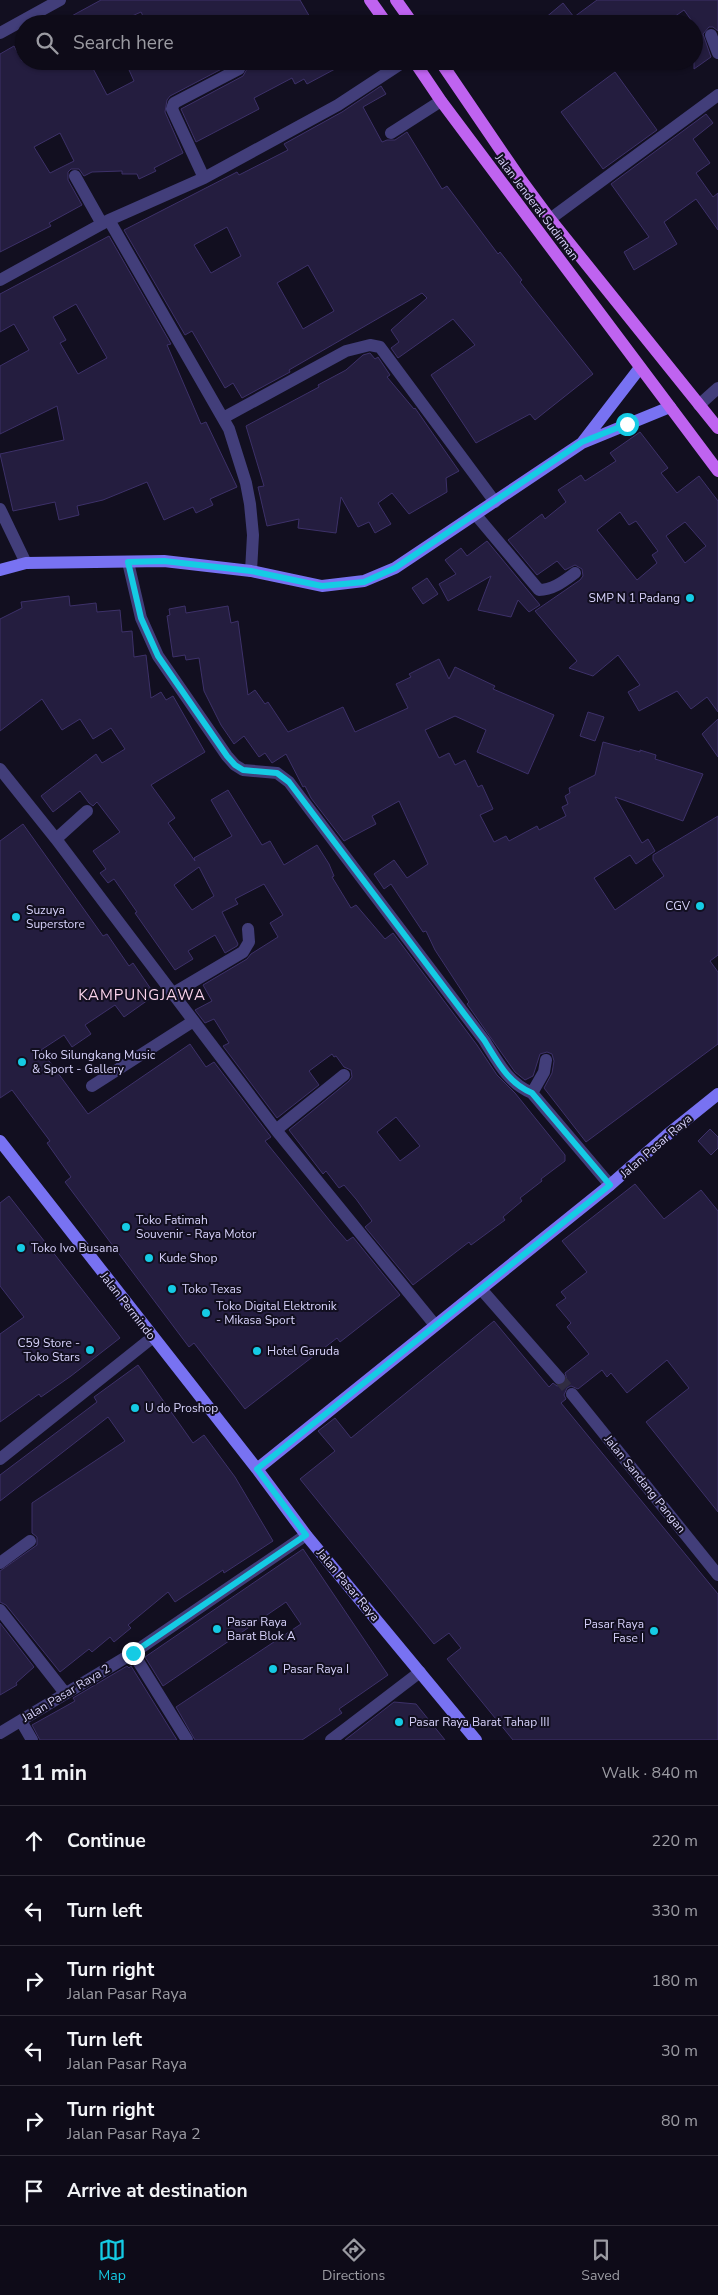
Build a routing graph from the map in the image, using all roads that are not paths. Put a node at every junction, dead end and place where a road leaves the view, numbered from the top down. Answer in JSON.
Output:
{"nodes":[{"id":1,"x":60,"y":0,"type":"edge"},
{"id":2,"x":370,"y":0,"type":"edge"},
{"id":3,"x":396,"y":0,"type":"edge"},
{"id":4,"x":33,"y":15,"type":"edge"},
{"id":5,"x":381,"y":15,"type":"edge"},
{"id":6,"x":407,"y":15,"type":"edge"},
{"id":7,"x":15,"y":25,"type":"edge"},
{"id":8,"x":0,"y":33,"type":"edge"},
{"id":9,"x":711,"y":35,"type":"dead end"},
{"id":10,"x":718,"y":53,"type":"edge"},
{"id":11,"x":237,"y":70,"type":"edge"},
{"id":12,"x":391,"y":70,"type":"edge"},
{"id":13,"x":420,"y":70,"type":"edge"},
{"id":14,"x":446,"y":70,"type":"edge"},
{"id":15,"x":718,"y":95,"type":"edge"},
{"id":16,"x":440,"y":101,"type":"junction"},
{"id":17,"x":391,"y":133,"type":"dead end"},
{"id":18,"x":75,"y":176,"type":"dead end"},
{"id":19,"x":204,"y":178,"type":"junction"},
{"id":20,"x":550,"y":219,"type":"junction"},
{"id":21,"x":106,"y":222,"type":"junction"},
{"id":22,"x":0,"y":280,"type":"edge"},
{"id":23,"x":639,"y":368,"type":"junction"},
{"id":24,"x":718,"y":388,"type":"edge"},
{"id":25,"x":699,"y":405,"type":"junction"},
{"id":26,"x":670,"y":407,"type":"junction"},
{"id":27,"x":223,"y":418,"type":"junction"},
{"id":28,"x":718,"y":428,"type":"edge"},
{"id":29,"x":582,"y":442,"type":"junction"},
{"id":30,"x":718,"y":471,"type":"edge"},
{"id":31,"x":495,"y":502,"type":"junction"},
{"id":32,"x":0,"y":509,"type":"edge"},
{"id":33,"x":476,"y":515,"type":"junction"},
{"id":34,"x":128,"y":562,"type":"junction"},
{"id":35,"x":26,"y":563,"type":"junction"},
{"id":36,"x":0,"y":570,"type":"edge"},
{"id":37,"x":251,"y":571,"type":"junction"},
{"id":38,"x":574,"y":573,"type":"dead end"},
{"id":39,"x":0,"y":769,"type":"edge"},
{"id":40,"x":86,"y":811,"type":"dead end"},
{"id":41,"x":56,"y":839,"type":"junction"},
{"id":42,"x":248,"y":930,"type":"dead end"},
{"id":43,"x":172,"y":994,"type":"junction"},
{"id":44,"x":192,"y":1022,"type":"junction"},
{"id":45,"x":546,"y":1060,"type":"dead end"},
{"id":46,"x":344,"y":1075,"type":"dead end"},
{"id":47,"x":92,"y":1086,"type":"dead end"},
{"id":48,"x":532,"y":1093,"type":"junction"},
{"id":49,"x":718,"y":1094,"type":"edge"},
{"id":50,"x":276,"y":1130,"type":"junction"},
{"id":51,"x":0,"y":1141,"type":"edge"},
{"id":52,"x":610,"y":1185,"type":"junction"},
{"id":53,"x":482,"y":1289,"type":"junction"},
{"id":54,"x":435,"y":1325,"type":"junction"},
{"id":55,"x":152,"y":1337,"type":"junction"},
{"id":56,"x":555,"y":1373,"type":"tunnel mouth"},
{"id":57,"x":572,"y":1394,"type":"tunnel mouth"},
{"id":58,"x":0,"y":1459,"type":"edge"},
{"id":59,"x":257,"y":1469,"type":"junction"},
{"id":60,"x":306,"y":1535,"type":"junction"},
{"id":61,"x":30,"y":1541,"type":"dead end"},
{"id":62,"x":0,"y":1563,"type":"edge"},
{"id":63,"x":718,"y":1575,"type":"edge"},
{"id":64,"x":0,"y":1610,"type":"edge"},
{"id":65,"x":133,"y":1653,"type":"junction"},
{"id":66,"x":420,"y":1672,"type":"junction"},
{"id":67,"x":65,"y":1693,"type":"junction"},
{"id":68,"x":21,"y":1721,"type":"junction"},
{"id":69,"x":0,"y":1733,"type":"edge"},
{"id":70,"x":32,"y":1740,"type":"edge"},
{"id":71,"x":187,"y":1740,"type":"edge"},
{"id":72,"x":330,"y":1740,"type":"edge"},
{"id":73,"x":476,"y":1740,"type":"edge"}],
"edges":[{"from":1,"to":4,"type":"street"},
{"from":2,"to":5,"type":"main road"},
{"from":3,"to":6,"type":"main road"},
{"from":7,"to":8,"type":"street"},
{"from":9,"to":10,"type":"street"},
{"from":11,"to":19,"type":"street"},
{"from":12,"to":19,"type":"street"},
{"from":13,"to":16,"type":"main road","name":"Jalan Jenderal Sudirman"},
{"from":14,"to":20,"type":"main road"},
{"from":15,"to":20,"type":"street"},
{"from":16,"to":17,"type":"street"},
{"from":16,"to":23,"type":"main road","name":"Jalan Jenderal Sudirman"},
{"from":18,"to":21,"type":"street"},
{"from":19,"to":21,"type":"street"},
{"from":20,"to":25,"type":"main road"},
{"from":21,"to":22,"type":"street"},
{"from":21,"to":27,"type":"street"},
{"from":23,"to":26,"type":"main road","name":"Jalan Jenderal Sudirman"},
{"from":23,"to":29,"type":"main road"},
{"from":24,"to":25,"type":"street"},
{"from":25,"to":28,"type":"main road"},
{"from":26,"to":29,"type":"main road"},
{"from":26,"to":30,"type":"main road","name":"Jalan Jenderal Sudirman"},
{"from":27,"to":31,"type":"street"},
{"from":27,"to":37,"type":"street"},
{"from":29,"to":31,"type":"main road"},
{"from":31,"to":33,"type":"main road"},
{"from":32,"to":35,"type":"street"},
{"from":33,"to":37,"type":"main road"},
{"from":33,"to":38,"type":"street"},
{"from":34,"to":35,"type":"main road"},
{"from":34,"to":37,"type":"main road"},
{"from":34,"to":48,"type":"street"},
{"from":35,"to":36,"type":"main road"},
{"from":39,"to":41,"type":"street"},
{"from":40,"to":41,"type":"street"},
{"from":41,"to":43,"type":"street"},
{"from":42,"to":43,"type":"street"},
{"from":43,"to":44,"type":"street"},
{"from":44,"to":47,"type":"street"},
{"from":44,"to":50,"type":"street"},
{"from":45,"to":48,"type":"street"},
{"from":46,"to":50,"type":"street"},
{"from":48,"to":52,"type":"street"},
{"from":49,"to":52,"type":"main road","name":"Jalan Pasar Raya"},
{"from":50,"to":54,"type":"street"},
{"from":51,"to":55,"type":"main road","name":"Jalan Permindo"},
{"from":52,"to":53,"type":"main road","name":"Jalan Pasar Raya"},
{"from":53,"to":54,"type":"main road","name":"Jalan Pasar Raya"},
{"from":53,"to":56,"type":"street"},
{"from":54,"to":59,"type":"main road","name":"Jalan Pasar Raya"},
{"from":55,"to":58,"type":"street"},
{"from":55,"to":59,"type":"main road","name":"Jalan Permindo"},
{"from":57,"to":63,"type":"street","name":"Jalan Sandang Pangan"},
{"from":59,"to":60,"type":"main road","name":"Jalan Pasar Raya"},
{"from":60,"to":65,"type":"street","name":"Jalan Pasar Raya 2"},
{"from":60,"to":66,"type":"main road","name":"Jalan Pasar Raya"},
{"from":61,"to":62,"type":"street"},
{"from":64,"to":67,"type":"street"},
{"from":65,"to":67,"type":"street","name":"Jalan Pasar Raya 2"},
{"from":65,"to":71,"type":"street"},
{"from":66,"to":72,"type":"street"},
{"from":66,"to":73,"type":"main road","name":"Jalan Pasar Raya"},
{"from":67,"to":68,"type":"street","name":"Jalan Pasar Raya 2"},
{"from":68,"to":69,"type":"street","name":"Jalan Pasar Raya 2"},
{"from":68,"to":70,"type":"street"}]}
